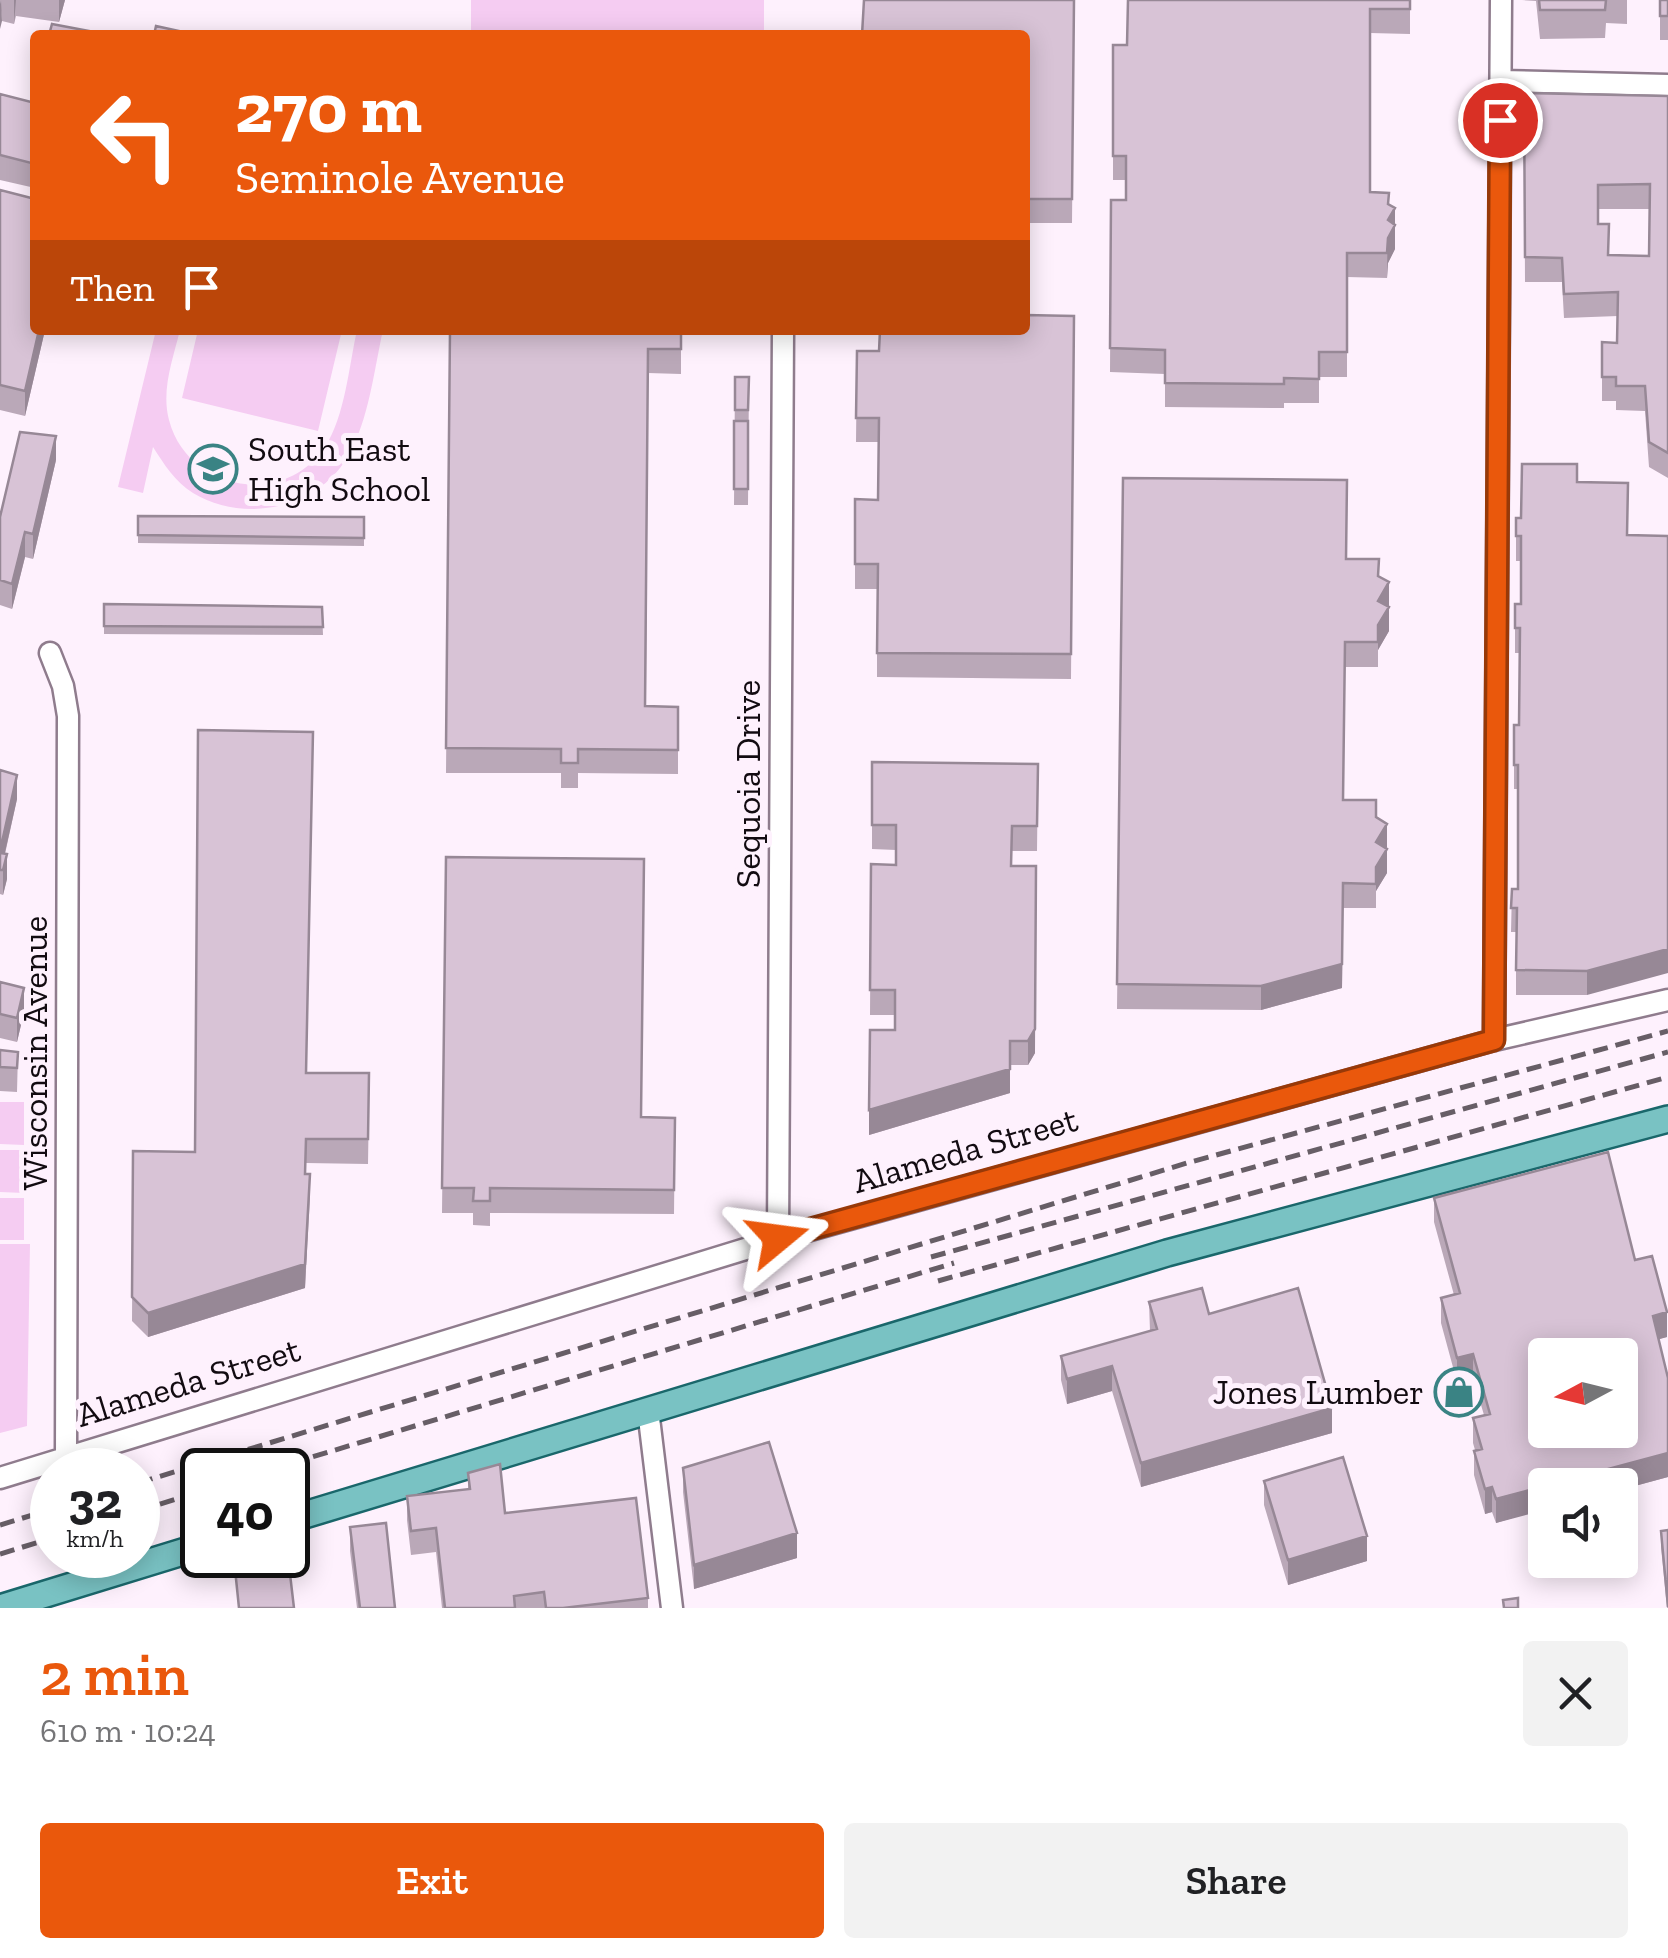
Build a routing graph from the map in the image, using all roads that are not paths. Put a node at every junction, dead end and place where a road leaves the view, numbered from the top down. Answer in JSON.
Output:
{"nodes":[{"id":1,"x":1501,"y":0,"type":"edge"},
{"id":2,"x":1501,"y":81,"type":"junction"},
{"id":3,"x":1668,"y":85,"type":"edge"},
{"id":4,"x":783,"y":335,"type":"edge"},
{"id":5,"x":50,"y":653,"type":"dead end"},
{"id":6,"x":1668,"y":1000,"type":"edge"},
{"id":7,"x":1494,"y":1040,"type":"junction"},
{"id":8,"x":1668,"y":1119,"type":"edge"},
{"id":9,"x":778,"y":1238,"type":"junction"},
{"id":10,"x":648,"y":1410,"type":"junction"},
{"id":11,"x":66,"y":1448,"type":"edge"},
{"id":12,"x":92,"y":1448,"type":"edge"},
{"id":13,"x":30,"y":1468,"type":"edge"},
{"id":14,"x":0,"y":1478,"type":"edge"},
{"id":15,"x":310,"y":1513,"type":"edge"},
{"id":16,"x":180,"y":1553,"type":"edge"},
{"id":17,"x":0,"y":1608,"type":"edge"},
{"id":18,"x":672,"y":1608,"type":"edge"}],
"edges":[{"from":1,"to":2,"type":"street"},
{"from":2,"to":3,"type":"street"},
{"from":2,"to":7,"type":"street"},
{"from":4,"to":9,"type":"street","name":"Sequoia Drive"},
{"from":5,"to":11,"type":"street","name":"Wisconsin Avenue"},
{"from":6,"to":7,"type":"street","name":"Alameda Street"},
{"from":7,"to":9,"type":"street","name":"Alameda Street"},
{"from":8,"to":10,"type":"main road"},
{"from":9,"to":12,"type":"street","name":"Alameda Street"},
{"from":10,"to":15,"type":"main road"},
{"from":10,"to":18,"type":"street"},
{"from":13,"to":14,"type":"street","name":"Alameda Street"},
{"from":16,"to":17,"type":"main road"}]}
